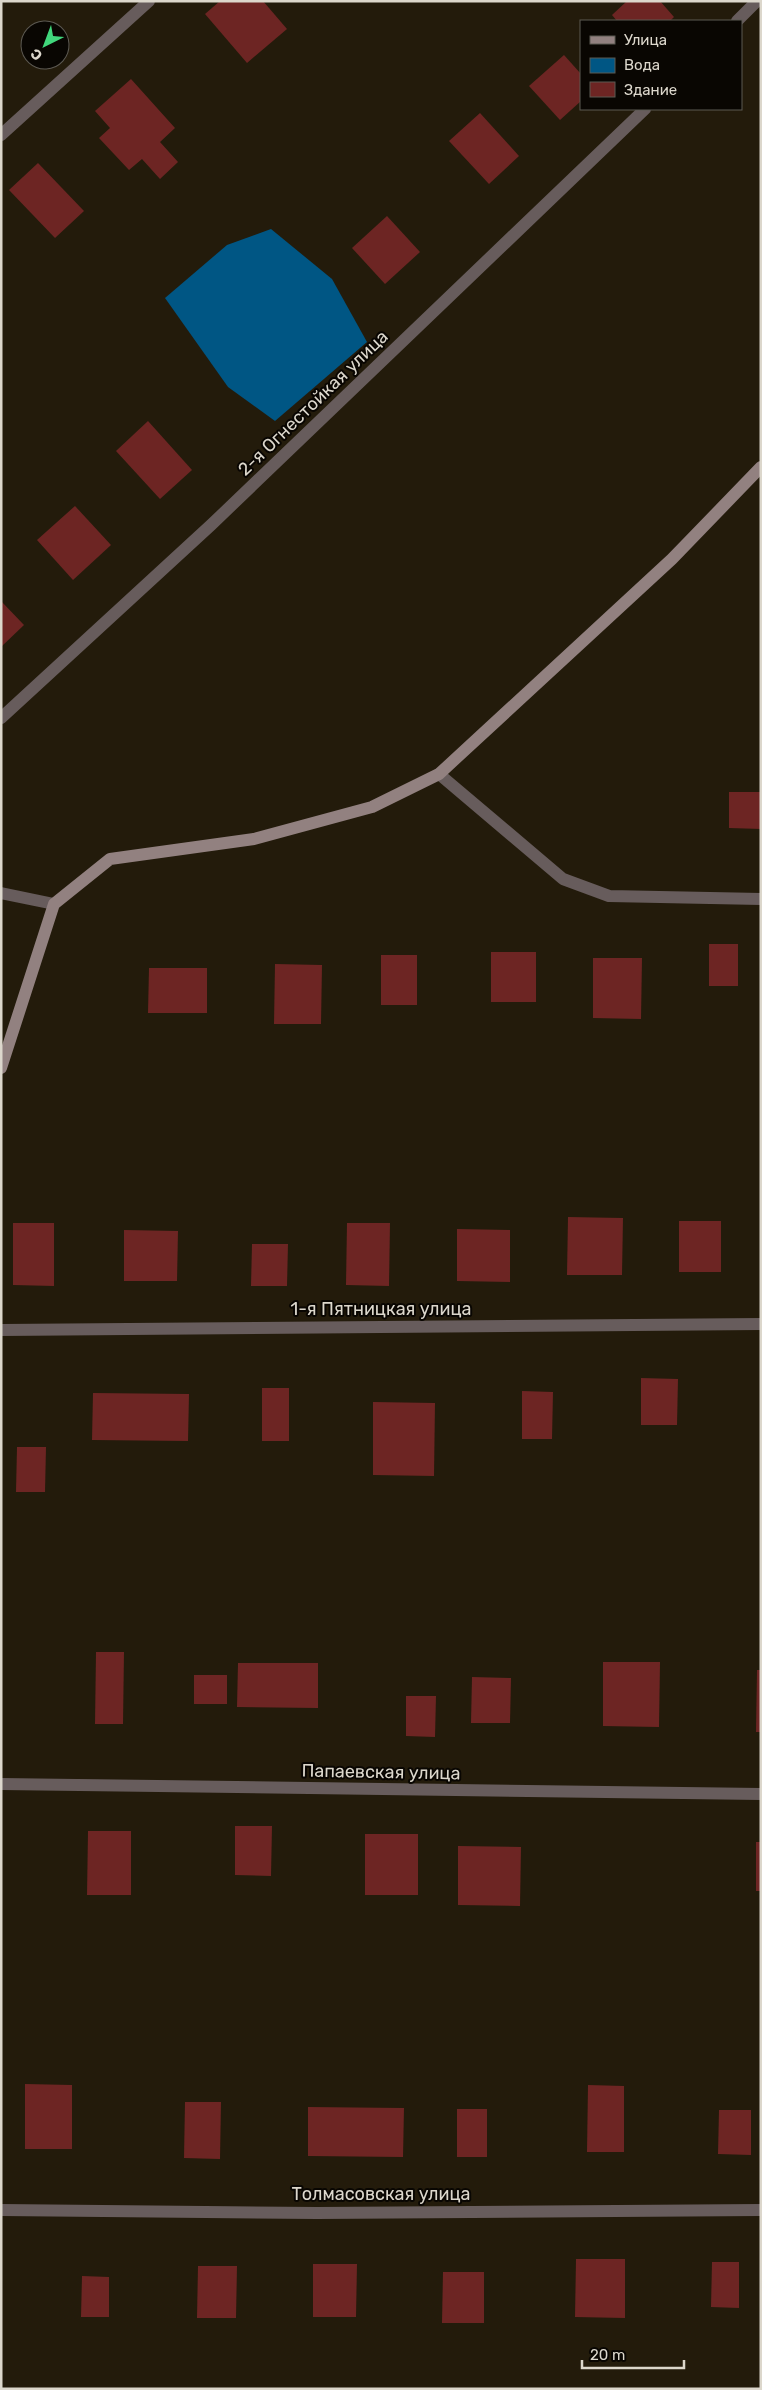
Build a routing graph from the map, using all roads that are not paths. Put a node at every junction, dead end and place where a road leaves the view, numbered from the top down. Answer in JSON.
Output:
{"nodes":[{"id":1,"x":149,"y":1,"type":"edge"},
{"id":2,"x":757,"y":1,"type":"edge"},
{"id":3,"x":737,"y":20,"type":"edge"},
{"id":4,"x":644,"y":110,"type":"edge"},
{"id":5,"x":1,"y":135,"type":"edge"},
{"id":6,"x":761,"y":467,"type":"edge"},
{"id":7,"x":1,"y":718,"type":"edge"},
{"id":8,"x":439,"y":774,"type":"junction"},
{"id":9,"x":1,"y":893,"type":"edge"},
{"id":10,"x":761,"y":899,"type":"edge"},
{"id":11,"x":54,"y":904,"type":"junction"},
{"id":12,"x":1,"y":1068,"type":"edge"},
{"id":13,"x":761,"y":1324,"type":"edge"},
{"id":14,"x":1,"y":1330,"type":"edge"},
{"id":15,"x":1,"y":1784,"type":"edge"},
{"id":16,"x":761,"y":1794,"type":"edge"},
{"id":17,"x":1,"y":2210,"type":"edge"},
{"id":18,"x":761,"y":2210,"type":"edge"}],
"edges":[{"from":1,"to":5,"type":"street"},
{"from":2,"to":3,"type":"street"},
{"from":4,"to":7,"type":"street","name":"2-я Огнестойкая улица"},
{"from":6,"to":8,"type":"main road"},
{"from":8,"to":10,"type":"street"},
{"from":8,"to":11,"type":"main road"},
{"from":9,"to":11,"type":"street"},
{"from":11,"to":12,"type":"main road"},
{"from":13,"to":14,"type":"street","name":"1-я Пятницкая улица"},
{"from":15,"to":16,"type":"street","name":"Папаевская улица"},
{"from":17,"to":18,"type":"street","name":"Толмасовская улица"}]}
